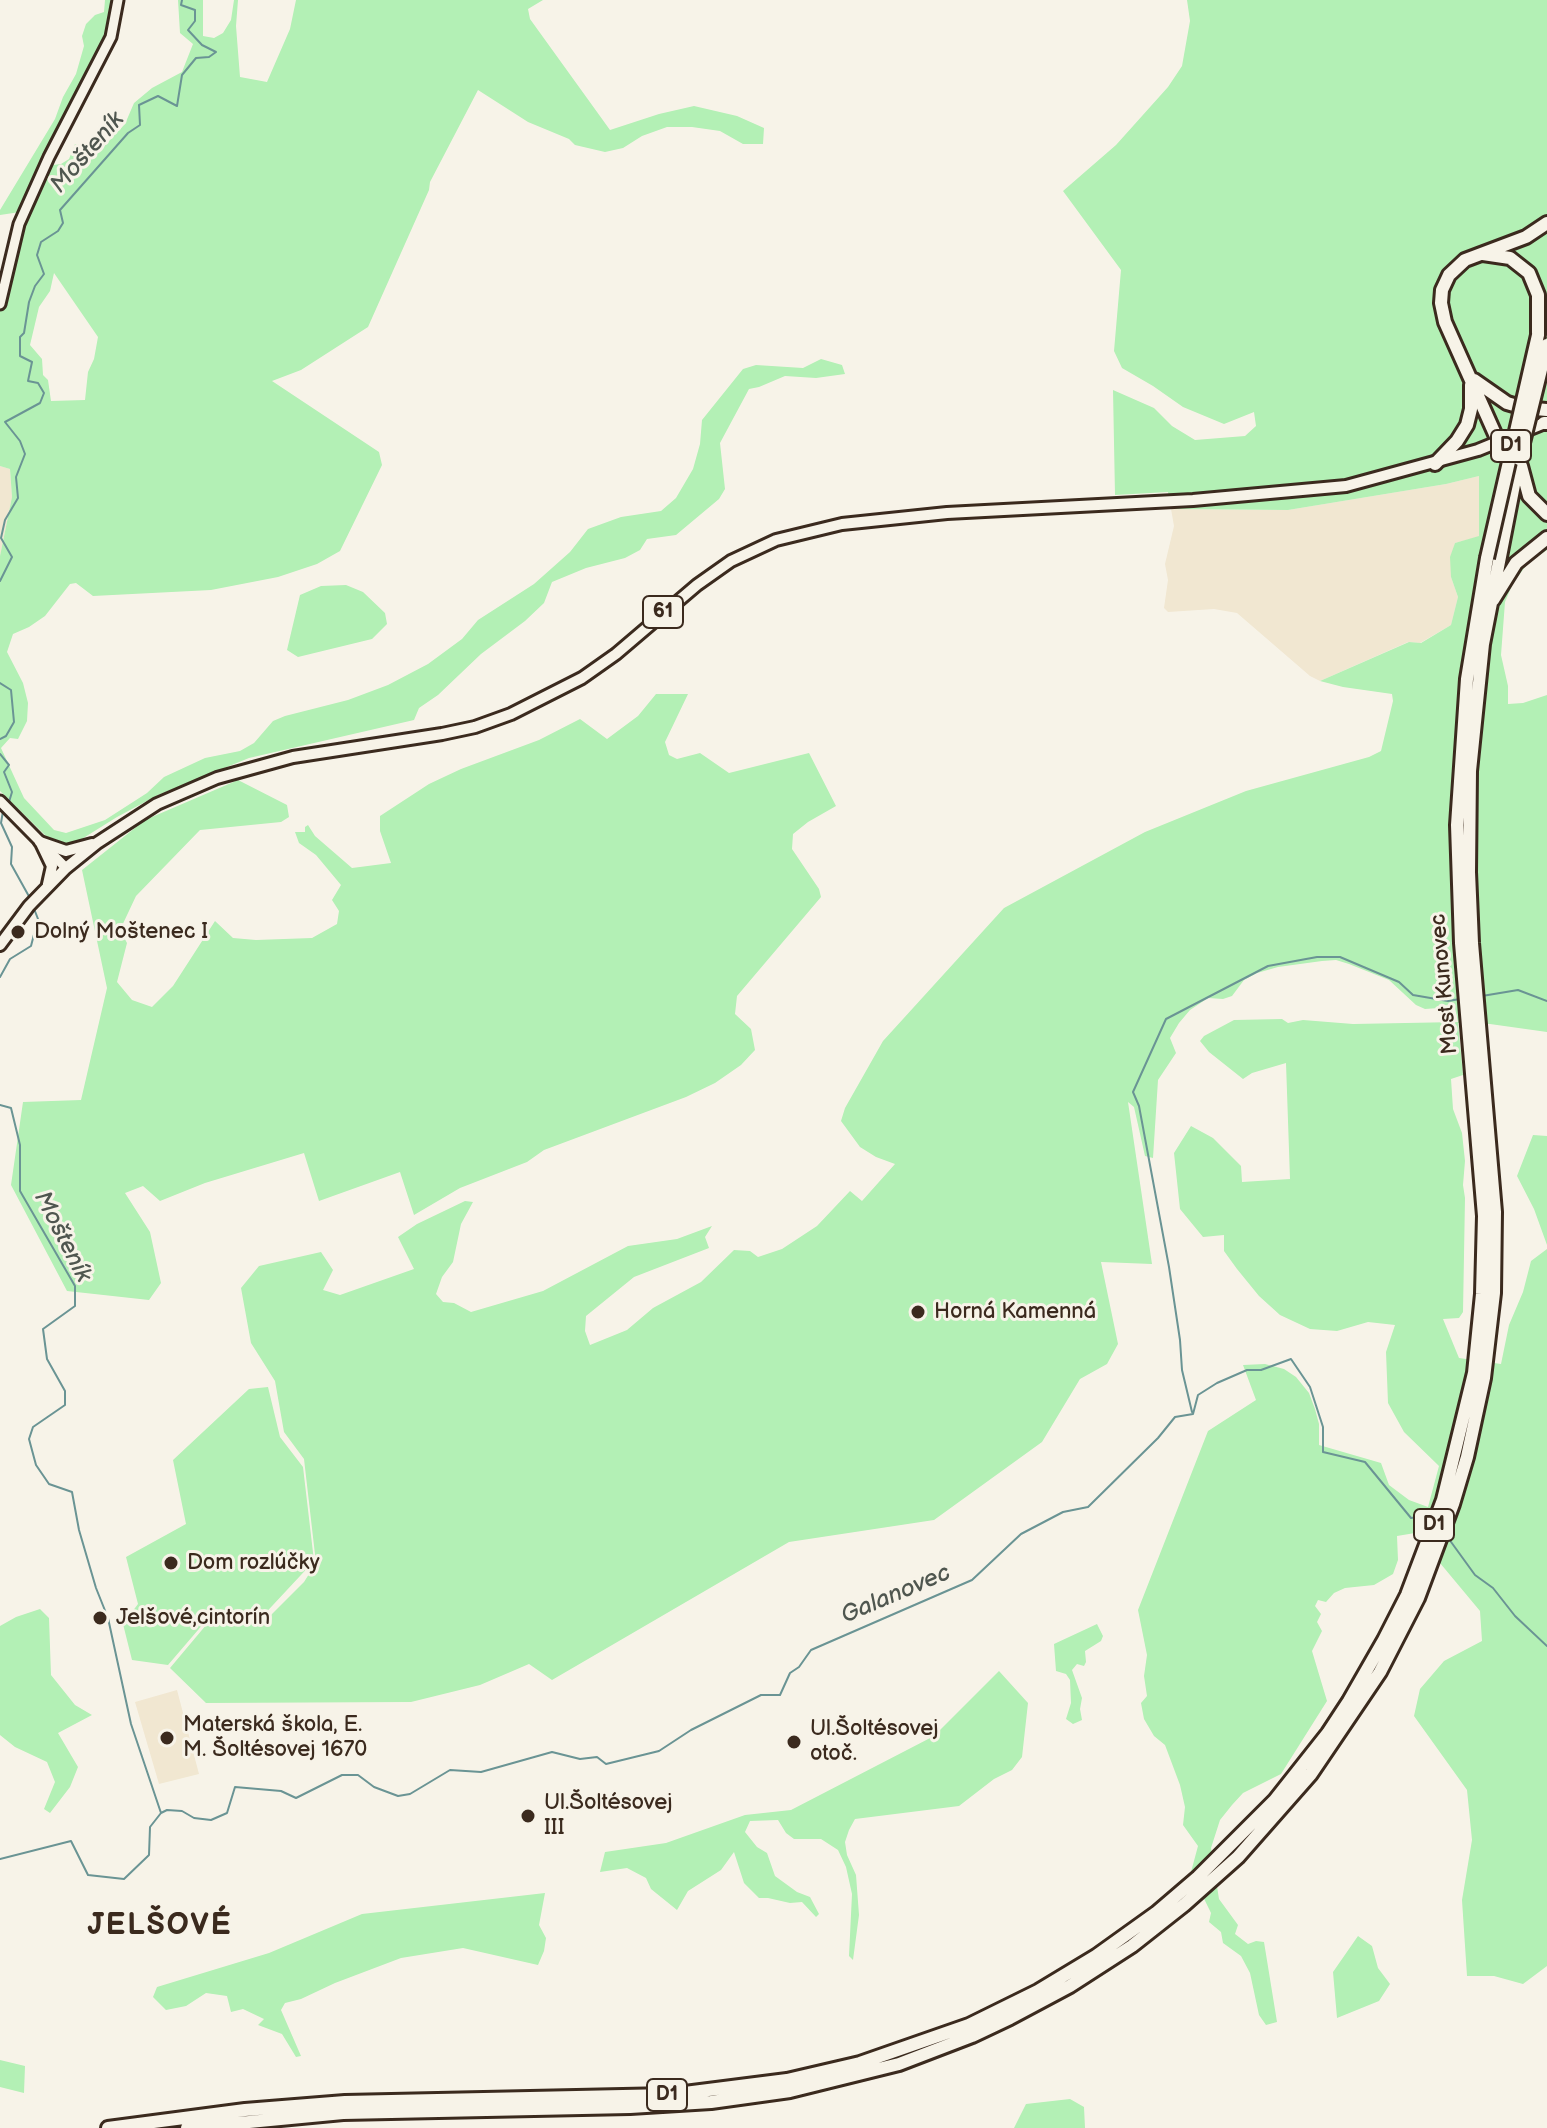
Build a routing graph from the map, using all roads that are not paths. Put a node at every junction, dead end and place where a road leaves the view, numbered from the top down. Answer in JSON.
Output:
{"nodes":[{"id":1,"x":118,"y":0,"type":"edge"},
{"id":2,"x":1547,"y":223,"type":"edge"},
{"id":3,"x":1476,"y":254,"type":"junction"},
{"id":4,"x":1547,"y":301,"type":"edge"},
{"id":5,"x":0,"y":304,"type":"edge"},
{"id":6,"x":1538,"y":335,"type":"junction"},
{"id":7,"x":1547,"y":345,"type":"edge"},
{"id":8,"x":1471,"y":378,"type":"junction"},
{"id":9,"x":1547,"y":410,"type":"edge"},
{"id":10,"x":1546,"y":423,"type":"edge"},
{"id":11,"x":1499,"y":443,"type":"junction"},
{"id":12,"x":1519,"y":459,"type":"junction"},
{"id":13,"x":1435,"y":464,"type":"junction"},
{"id":14,"x":1544,"y":512,"type":"edge"},
{"id":15,"x":1547,"y":538,"type":"edge"},
{"id":16,"x":1492,"y":559,"type":"junction"},
{"id":17,"x":1490,"y":606,"type":"junction"},
{"id":18,"x":1,"y":802,"type":"edge"},
{"id":19,"x":40,"y":842,"type":"junction"},
{"id":20,"x":97,"y":843,"type":"junction"},
{"id":21,"x":66,"y":868,"type":"junction"},
{"id":22,"x":1463,"y":872,"type":"junction"},
{"id":23,"x":47,"y":887,"type":"junction"},
{"id":24,"x":0,"y":945,"type":"edge"},
{"id":25,"x":1182,"y":1900,"type":"junction"},
{"id":26,"x":108,"y":2128,"type":"edge"},
{"id":27,"x":187,"y":2128,"type":"edge"}],
"edges":[{"from":1,"to":5,"type":"street"},
{"from":2,"to":3,"type":"highway"},
{"from":3,"to":6,"type":"highway"},
{"from":3,"to":8,"type":"highway"},
{"from":4,"to":6,"type":"highway","number":"D1"},
{"from":6,"to":16,"type":"highway","number":"D1","bridge":true},
{"from":7,"to":12,"type":"highway","number":"D1","bridge":true},
{"from":8,"to":9,"type":"highway"},
{"from":8,"to":11,"type":"highway"},
{"from":8,"to":13,"type":"highway"},
{"from":10,"to":11,"type":"main road","number":"61"},
{"from":11,"to":13,"type":"main road","number":"61"},
{"from":12,"to":14,"type":"highway"},
{"from":12,"to":16,"type":"highway","number":"D1"},
{"from":13,"to":20,"type":"main road","number":"61"},
{"from":15,"to":17,"type":"highway"},
{"from":16,"to":17,"type":"highway","number":"D1"},
{"from":16,"to":22,"type":"highway","number":"D1"},
{"from":17,"to":22,"type":"highway","number":"D1"},
{"from":18,"to":19,"type":"street"},
{"from":19,"to":20,"type":"main road"},
{"from":19,"to":21,"type":"street"},
{"from":19,"to":23,"type":"main road"},
{"from":20,"to":21,"type":"main road","number":"61"},
{"from":21,"to":23,"type":"main road","number":"61"},
{"from":22,"to":25,"type":"highway","name":"Most Kunovec","number":"D1"},
{"from":23,"to":24,"type":"main road","number":"61"},
{"from":25,"to":26,"type":"highway","number":"D1"},
{"from":25,"to":27,"type":"highway","number":"D1"}]}
